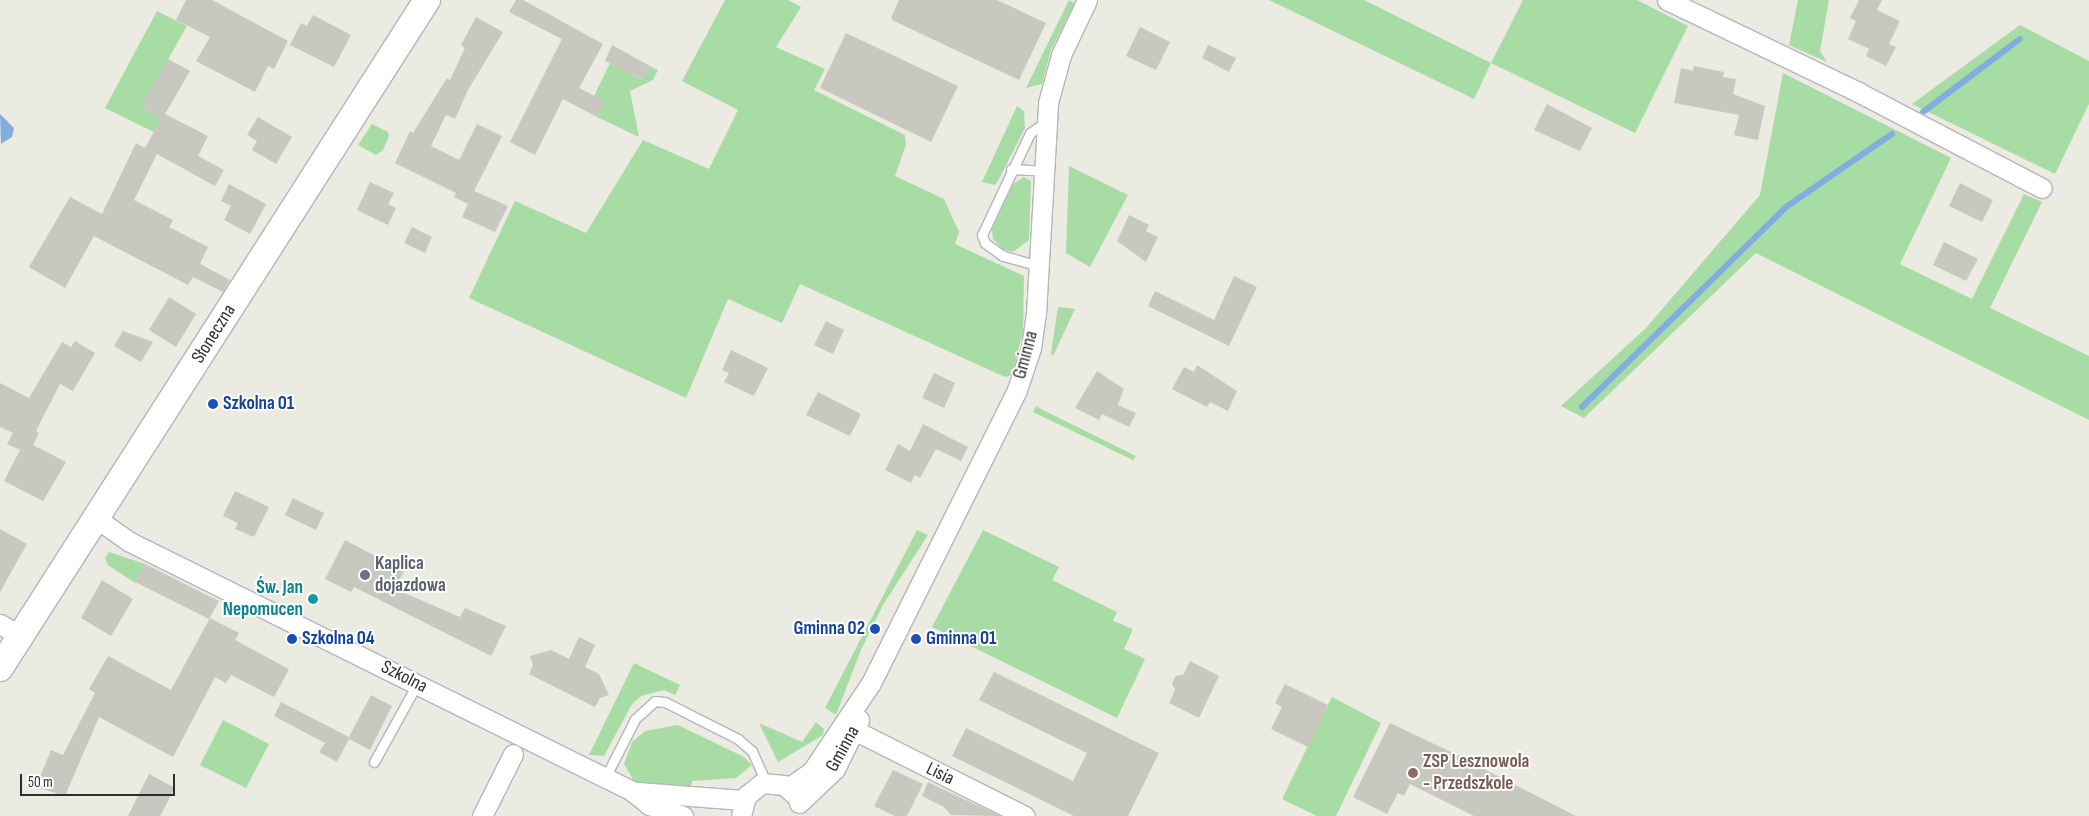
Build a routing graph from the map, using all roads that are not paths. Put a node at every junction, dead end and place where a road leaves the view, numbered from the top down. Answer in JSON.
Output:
{"nodes":[{"id":1,"x":427,"y":0,"type":"edge"},
{"id":2,"x":1087,"y":0,"type":"edge"},
{"id":3,"x":1667,"y":0,"type":"edge"},
{"id":4,"x":1046,"y":122,"type":"junction"},
{"id":5,"x":1012,"y":169,"type":"junction"},
{"id":6,"x":1044,"y":171,"type":"junction"},
{"id":7,"x":2042,"y":188,"type":"dead end"},
{"id":8,"x":1039,"y":266,"type":"junction"},
{"id":9,"x":97,"y":519,"type":"junction"},
{"id":10,"x":11,"y":630,"type":"edge"},
{"id":11,"x":0,"y":668,"type":"edge"},
{"id":12,"x":417,"y":683,"type":"junction"},
{"id":13,"x":871,"y":683,"type":"junction"},
{"id":14,"x":856,"y":731,"type":"junction"},
{"id":15,"x":514,"y":754,"type":"dead end"},
{"id":16,"x":374,"y":762,"type":"dead end"},
{"id":17,"x":605,"y":778,"type":"junction"},
{"id":18,"x":766,"y":783,"type":"junction"},
{"id":19,"x":788,"y":788,"type":"junction"},
{"id":20,"x":632,"y":791,"type":"junction"},
{"id":21,"x":742,"y":808,"type":"edge"},
{"id":22,"x":800,"y":810,"type":"edge"},
{"id":23,"x":482,"y":816,"type":"edge"},
{"id":24,"x":683,"y":816,"type":"edge"},
{"id":25,"x":1025,"y":816,"type":"edge"}],
"edges":[{"from":1,"to":9,"type":"main road","name":"Słoneczna"},
{"from":2,"to":4,"type":"street","name":"Gminna"},
{"from":3,"to":7,"type":"street"},
{"from":4,"to":5,"type":"lane"},
{"from":4,"to":6,"type":"street","name":"Gminna"},
{"from":5,"to":6,"type":"lane"},
{"from":5,"to":8,"type":"lane"},
{"from":6,"to":8,"type":"street","name":"Gminna"},
{"from":8,"to":13,"type":"street","name":"Gminna"},
{"from":9,"to":10,"type":"main road","name":"Słoneczna"},
{"from":9,"to":12,"type":"street","name":"Szkolna"},
{"from":10,"to":11,"type":"main road","name":"Słoneczna"},
{"from":12,"to":16,"type":"lane"},
{"from":12,"to":17,"type":"street","name":"Szkolna"},
{"from":13,"to":14,"type":"street","name":"Gminna"},
{"from":13,"to":19,"type":"street","name":"Gminna"},
{"from":14,"to":22,"type":"street","name":"Gminna"},
{"from":14,"to":25,"type":"street","name":"Lisia"},
{"from":15,"to":23,"type":"street"},
{"from":17,"to":18,"type":"lane"},
{"from":17,"to":20,"type":"street","name":"Szkolna"},
{"from":18,"to":19,"type":"street"},
{"from":18,"to":21,"type":"street"},
{"from":19,"to":22,"type":"street"},
{"from":20,"to":21,"type":"street","name":"Szkolna"},
{"from":20,"to":24,"type":"street","name":"Szkolna"}]}
